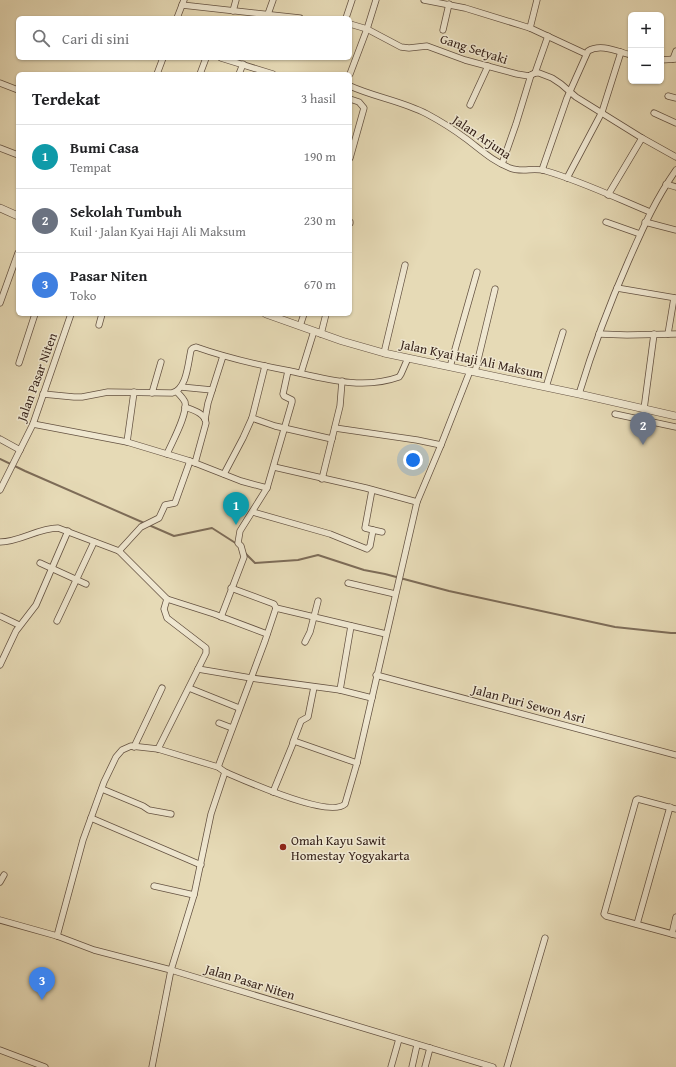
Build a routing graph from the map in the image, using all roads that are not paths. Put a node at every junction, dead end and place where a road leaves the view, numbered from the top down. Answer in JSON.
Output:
{"nodes":[{"id":1,"x":236,"y":0,"type":"edge"},
{"id":2,"x":273,"y":0,"type":"edge"},
{"id":3,"x":352,"y":0,"type":"edge"},
{"id":4,"x":376,"y":0,"type":"edge"},
{"id":5,"x":424,"y":0,"type":"edge"},
{"id":6,"x":537,"y":0,"type":"edge"},
{"id":7,"x":183,"y":3,"type":"edge"},
{"id":8,"x":449,"y":4,"type":"junction"},
{"id":9,"x":233,"y":11,"type":"junction"},
{"id":10,"x":264,"y":15,"type":"edge"},
{"id":11,"x":178,"y":16,"type":"edge"},
{"id":12,"x":276,"y":16,"type":"edge"},
{"id":13,"x":347,"y":16,"type":"edge"},
{"id":14,"x":352,"y":24,"type":"edge"},
{"id":15,"x":367,"y":28,"type":"junction"},
{"id":16,"x":530,"y":28,"type":"junction"},
{"id":17,"x":443,"y":30,"type":"dead end"},
{"id":18,"x":548,"y":36,"type":"junction"},
{"id":19,"x":676,"y":51,"type":"edge"},
{"id":20,"x":621,"y":52,"type":"junction"},
{"id":21,"x":586,"y":54,"type":"junction"},
{"id":22,"x":628,"y":54,"type":"edge"},
{"id":23,"x":674,"y":59,"type":"edge"},
{"id":24,"x":162,"y":60,"type":"edge"},
{"id":25,"x":205,"y":60,"type":"edge"},
{"id":26,"x":228,"y":60,"type":"edge"},
{"id":27,"x":664,"y":60,"type":"edge"},
{"id":28,"x":243,"y":64,"type":"junction"},
{"id":29,"x":488,"y":66,"type":"junction"},
{"id":30,"x":158,"y":72,"type":"edge"},
{"id":31,"x":201,"y":72,"type":"edge"},
{"id":32,"x":240,"y":72,"type":"edge"},
{"id":33,"x":267,"y":72,"type":"edge"},
{"id":34,"x":351,"y":72,"type":"edge"},
{"id":35,"x":533,"y":74,"type":"junction"},
{"id":36,"x":0,"y":83,"type":"edge"},
{"id":37,"x":352,"y":87,"type":"edge"},
{"id":38,"x":16,"y":89,"type":"edge"},
{"id":39,"x":570,"y":93,"type":"junction"},
{"id":40,"x":668,"y":96,"type":"dead end"},
{"id":41,"x":676,"y":98,"type":"edge"},
{"id":42,"x":352,"y":100,"type":"edge"},
{"id":43,"x":470,"y":105,"type":"dead end"},
{"id":44,"x":602,"y":112,"type":"junction"},
{"id":45,"x":654,"y":113,"type":"dead end"},
{"id":46,"x":676,"y":123,"type":"edge"},
{"id":47,"x":642,"y":138,"type":"junction"},
{"id":48,"x":0,"y":148,"type":"edge"},
{"id":49,"x":352,"y":151,"type":"edge"},
{"id":50,"x":16,"y":154,"type":"edge"},
{"id":51,"x":676,"y":157,"type":"edge"},
{"id":52,"x":502,"y":164,"type":"junction"},
{"id":53,"x":542,"y":170,"type":"junction"},
{"id":54,"x":676,"y":170,"type":"edge"},
{"id":55,"x":567,"y":178,"type":"junction"},
{"id":56,"x":666,"y":184,"type":"junction"},
{"id":57,"x":676,"y":187,"type":"edge"},
{"id":58,"x":608,"y":195,"type":"junction"},
{"id":59,"x":0,"y":208,"type":"edge"},
{"id":60,"x":650,"y":212,"type":"junction"},
{"id":61,"x":16,"y":215,"type":"edge"},
{"id":62,"x":606,"y":222,"type":"dead end"},
{"id":63,"x":645,"y":222,"type":"junction"},
{"id":64,"x":676,"y":230,"type":"edge"},
{"id":65,"x":640,"y":234,"type":"junction"},
{"id":66,"x":16,"y":259,"type":"edge"},
{"id":67,"x":405,"y":265,"type":"dead end"},
{"id":68,"x":477,"y":272,"type":"dead end"},
{"id":69,"x":617,"y":288,"type":"junction"},
{"id":70,"x":495,"y":289,"type":"dead end"},
{"id":71,"x":675,"y":298,"type":"edge"},
{"id":72,"x":0,"y":303,"type":"edge"},
{"id":73,"x":34,"y":316,"type":"edge"},
{"id":74,"x":70,"y":316,"type":"edge"},
{"id":75,"x":101,"y":316,"type":"edge"},
{"id":76,"x":272,"y":316,"type":"edge"},
{"id":77,"x":303,"y":316,"type":"edge"},
{"id":78,"x":325,"y":316,"type":"edge"},
{"id":79,"x":99,"y":325,"type":"dead end"},
{"id":80,"x":300,"y":326,"type":"junction"},
{"id":81,"x":318,"y":332,"type":"junction"},
{"id":82,"x":563,"y":332,"type":"dead end"},
{"id":83,"x":599,"y":334,"type":"junction"},
{"id":84,"x":654,"y":334,"type":"junction"},
{"id":85,"x":668,"y":334,"type":"junction"},
{"id":86,"x":676,"y":334,"type":"edge"},
{"id":87,"x":384,"y":352,"type":"junction"},
{"id":88,"x":223,"y":356,"type":"junction"},
{"id":89,"x":408,"y":358,"type":"junction"},
{"id":90,"x":161,"y":362,"type":"dead end"},
{"id":91,"x":19,"y":363,"type":"dead end"},
{"id":92,"x":265,"y":366,"type":"junction"},
{"id":93,"x":450,"y":367,"type":"junction"},
{"id":94,"x":288,"y":371,"type":"junction"},
{"id":95,"x":473,"y":372,"type":"junction"},
{"id":96,"x":301,"y":373,"type":"junction"},
{"id":97,"x":342,"y":382,"type":"junction"},
{"id":98,"x":546,"y":387,"type":"junction"},
{"id":99,"x":179,"y":389,"type":"junction"},
{"id":100,"x":212,"y":390,"type":"junction"},
{"id":101,"x":134,"y":392,"type":"junction"},
{"id":102,"x":152,"y":393,"type":"junction"},
{"id":103,"x":43,"y":394,"type":"junction"},
{"id":104,"x":579,"y":394,"type":"junction"},
{"id":105,"x":185,"y":407,"type":"junction"},
{"id":106,"x":644,"y":409,"type":"junction"},
{"id":107,"x":615,"y":414,"type":"dead end"},
{"id":108,"x":672,"y":415,"type":"edge"},
{"id":109,"x":252,"y":418,"type":"junction"},
{"id":110,"x":206,"y":419,"type":"junction"},
{"id":111,"x":33,"y":424,"type":"junction"},
{"id":112,"x":667,"y":425,"type":"junction"},
{"id":113,"x":676,"y":427,"type":"edge"},
{"id":114,"x":335,"y":428,"type":"junction"},
{"id":115,"x":285,"y":429,"type":"junction"},
{"id":116,"x":0,"y":439,"type":"edge"},
{"id":117,"x":332,"y":439,"type":"junction"},
{"id":118,"x":127,"y":442,"type":"junction"},
{"id":119,"x":441,"y":445,"type":"junction"},
{"id":120,"x":20,"y":450,"type":"junction"},
{"id":121,"x":167,"y":454,"type":"junction"},
{"id":122,"x":193,"y":462,"type":"junction"},
{"id":123,"x":274,"y":467,"type":"junction"},
{"id":124,"x":224,"y":474,"type":"junction"},
{"id":125,"x":322,"y":479,"type":"junction"},
{"id":126,"x":267,"y":488,"type":"junction"},
{"id":127,"x":0,"y":490,"type":"edge"},
{"id":128,"x":372,"y":490,"type":"junction"},
{"id":129,"x":417,"y":502,"type":"junction"},
{"id":130,"x":253,"y":512,"type":"junction"},
{"id":131,"x":373,"y":530,"type":"junction"},
{"id":132,"x":68,"y":531,"type":"junction"},
{"id":133,"x":382,"y":532,"type":"dead end"},
{"id":134,"x":0,"y":542,"type":"edge"},
{"id":135,"x":94,"y":542,"type":"junction"},
{"id":136,"x":119,"y":551,"type":"junction"},
{"id":137,"x":40,"y":564,"type":"dead end"},
{"id":138,"x":52,"y":569,"type":"junction"},
{"id":139,"x":76,"y":580,"type":"junction"},
{"id":140,"x":348,"y":583,"type":"dead end"},
{"id":141,"x":86,"y":584,"type":"dead end"},
{"id":142,"x":231,"y":588,"type":"junction"},
{"id":143,"x":395,"y":594,"type":"junction"},
{"id":144,"x":167,"y":599,"type":"junction"},
{"id":145,"x":318,"y":601,"type":"dead end"},
{"id":146,"x":276,"y":608,"type":"junction"},
{"id":147,"x":0,"y":616,"type":"edge"},
{"id":148,"x":221,"y":617,"type":"junction"},
{"id":149,"x":314,"y":618,"type":"junction"},
{"id":150,"x":58,"y":621,"type":"dead end"},
{"id":151,"x":19,"y":625,"type":"junction"},
{"id":152,"x":351,"y":626,"type":"junction"},
{"id":153,"x":267,"y":634,"type":"junction"},
{"id":154,"x":386,"y":634,"type":"junction"},
{"id":155,"x":305,"y":642,"type":"dead end"},
{"id":156,"x":2,"y":657,"type":"edge"},
{"id":157,"x":0,"y":666,"type":"edge"},
{"id":158,"x":198,"y":669,"type":"junction"},
{"id":159,"x":376,"y":676,"type":"junction"},
{"id":160,"x":251,"y":678,"type":"junction"},
{"id":161,"x":314,"y":687,"type":"junction"},
{"id":162,"x":162,"y":688,"type":"dead end"},
{"id":163,"x":189,"y":688,"type":"junction"},
{"id":164,"x":340,"y":690,"type":"junction"},
{"id":165,"x":372,"y":698,"type":"junction"},
{"id":166,"x":239,"y":708,"type":"junction"},
{"id":167,"x":219,"y":723,"type":"dead end"},
{"id":168,"x":232,"y":728,"type":"junction"},
{"id":169,"x":293,"y":742,"type":"junction"},
{"id":170,"x":134,"y":747,"type":"junction"},
{"id":171,"x":158,"y":750,"type":"junction"},
{"id":172,"x":676,"y":754,"type":"edge"},
{"id":173,"x":357,"y":763,"type":"junction"},
{"id":174,"x":218,"y":767,"type":"junction"},
{"id":175,"x":225,"y":772,"type":"junction"},
{"id":176,"x":102,"y":789,"type":"junction"},
{"id":177,"x":273,"y":792,"type":"junction"},
{"id":178,"x":673,"y":808,"type":"edge"},
{"id":179,"x":171,"y":814,"type":"dead end"},
{"id":180,"x":91,"y":818,"type":"junction"},
{"id":181,"x":201,"y":865,"type":"junction"},
{"id":182,"x":4,"y":875,"type":"dead end"},
{"id":183,"x":0,"y":882,"type":"edge"},
{"id":184,"x":154,"y":886,"type":"dead end"},
{"id":185,"x":194,"y":895,"type":"junction"},
{"id":186,"x":676,"y":917,"type":"edge"},
{"id":187,"x":0,"y":920,"type":"edge"},
{"id":188,"x":637,"y":924,"type":"junction"},
{"id":189,"x":674,"y":934,"type":"edge"},
{"id":190,"x":57,"y":936,"type":"junction"},
{"id":191,"x":545,"y":938,"type":"dead end"},
{"id":192,"x":171,"y":970,"type":"junction"},
{"id":193,"x":398,"y":1039,"type":"junction"},
{"id":194,"x":418,"y":1045,"type":"junction"},
{"id":195,"x":430,"y":1048,"type":"junction"},
{"id":196,"x":0,"y":1050,"type":"edge"},
{"id":197,"x":28,"y":1064,"type":"edge"},
{"id":198,"x":45,"y":1067,"type":"edge"},
{"id":199,"x":152,"y":1067,"type":"edge"},
{"id":200,"x":391,"y":1067,"type":"edge"},
{"id":201,"x":412,"y":1067,"type":"edge"},
{"id":202,"x":425,"y":1067,"type":"edge"},
{"id":203,"x":493,"y":1067,"type":"edge"},
{"id":204,"x":507,"y":1067,"type":"edge"}],
"edges":[{"from":1,"to":9,"type":"street"},
{"from":2,"to":10,"type":"street"},
{"from":3,"to":13,"type":"street"},
{"from":4,"to":15,"type":"street"},
{"from":5,"to":8,"type":"street"},
{"from":6,"to":16,"type":"street"},
{"from":7,"to":9,"type":"street"},
{"from":7,"to":11,"type":"street"},
{"from":8,"to":16,"type":"street"},
{"from":8,"to":17,"type":"street"},
{"from":9,"to":10,"type":"street"},
{"from":10,"to":12,"type":"street"},
{"from":14,"to":15,"type":"street","name":"Gang Setyaki"},
{"from":15,"to":29,"type":"street","name":"Gang Setyaki"},
{"from":15,"to":34,"type":"street"},
{"from":16,"to":18,"type":"street"},
{"from":18,"to":21,"type":"street"},
{"from":18,"to":35,"type":"street"},
{"from":19,"to":23,"type":"street"},
{"from":20,"to":21,"type":"street"},
{"from":20,"to":22,"type":"street"},
{"from":20,"to":44,"type":"street"},
{"from":21,"to":39,"type":"street"},
{"from":23,"to":27,"type":"street"},
{"from":24,"to":30,"type":"street"},
{"from":25,"to":31,"type":"street"},
{"from":26,"to":28,"type":"street"},
{"from":28,"to":32,"type":"street"},
{"from":28,"to":33,"type":"street"},
{"from":29,"to":35,"type":"street","name":"Gang Setyaki"},
{"from":29,"to":43,"type":"street"},
{"from":35,"to":39,"type":"street","name":"Gang Setyaki"},
{"from":35,"to":52,"type":"street"},
{"from":36,"to":38,"type":"street"},
{"from":37,"to":52,"type":"street","name":"Jalan Arjuna"},
{"from":39,"to":44,"type":"street","name":"Gang Setyaki"},
{"from":39,"to":53,"type":"street"},
{"from":40,"to":41,"type":"street"},
{"from":42,"to":49,"type":"street"},
{"from":44,"to":47,"type":"street","name":"Gang Setyaki"},
{"from":44,"to":55,"type":"street"},
{"from":45,"to":46,"type":"street"},
{"from":47,"to":51,"type":"street","name":"Gang Setyaki"},
{"from":47,"to":58,"type":"street"},
{"from":48,"to":50,"type":"street"},
{"from":52,"to":53,"type":"street","name":"Jalan Arjuna"},
{"from":53,"to":55,"type":"street","name":"Jalan Arjuna"},
{"from":54,"to":56,"type":"street"},
{"from":55,"to":58,"type":"street","name":"Jalan Arjuna"},
{"from":56,"to":57,"type":"street"},
{"from":56,"to":60,"type":"street"},
{"from":58,"to":60,"type":"street","name":"Jalan Arjuna"},
{"from":59,"to":61,"type":"street"},
{"from":60,"to":63,"type":"street"},
{"from":62,"to":65,"type":"street"},
{"from":63,"to":64,"type":"street"},
{"from":63,"to":65,"type":"street"},
{"from":65,"to":69,"type":"street"},
{"from":66,"to":72,"type":"street"},
{"from":67,"to":87,"type":"street"},
{"from":68,"to":93,"type":"street"},
{"from":69,"to":71,"type":"street"},
{"from":69,"to":83,"type":"street"},
{"from":70,"to":95,"type":"street"},
{"from":71,"to":85,"type":"street"},
{"from":73,"to":91,"type":"street"},
{"from":74,"to":103,"type":"street","name":"Jalan Pasar Niten"},
{"from":75,"to":79,"type":"street"},
{"from":76,"to":80,"type":"street","name":"Jalan Kyai Haji Ali Maksum"},
{"from":77,"to":80,"type":"street"},
{"from":78,"to":81,"type":"street"},
{"from":80,"to":81,"type":"street","name":"Jalan Kyai Haji Ali Maksum"},
{"from":81,"to":87,"type":"street","name":"Jalan Kyai Haji Ali Maksum"},
{"from":81,"to":96,"type":"street"},
{"from":82,"to":98,"type":"street"},
{"from":83,"to":84,"type":"street"},
{"from":83,"to":104,"type":"street"},
{"from":84,"to":85,"type":"street"},
{"from":84,"to":106,"type":"street"},
{"from":85,"to":86,"type":"street"},
{"from":87,"to":89,"type":"street","name":"Jalan Kyai Haji Ali Maksum"},
{"from":88,"to":92,"type":"street"},
{"from":88,"to":99,"type":"street"},
{"from":88,"to":100,"type":"street"},
{"from":89,"to":93,"type":"street","name":"Jalan Kyai Haji Ali Maksum"},
{"from":89,"to":97,"type":"street"},
{"from":90,"to":102,"type":"street"},
{"from":92,"to":94,"type":"street"},
{"from":92,"to":109,"type":"street"},
{"from":93,"to":95,"type":"street","name":"Jalan Kyai Haji Ali Maksum"},
{"from":94,"to":96,"type":"street"},
{"from":94,"to":115,"type":"street"},
{"from":95,"to":98,"type":"street","name":"Jalan Kyai Haji Ali Maksum"},
{"from":95,"to":119,"type":"street"},
{"from":96,"to":97,"type":"street"},
{"from":97,"to":114,"type":"street"},
{"from":98,"to":104,"type":"street","name":"Jalan Kyai Haji Ali Maksum"},
{"from":99,"to":100,"type":"street"},
{"from":99,"to":102,"type":"street"},
{"from":99,"to":105,"type":"street"},
{"from":100,"to":110,"type":"street"},
{"from":101,"to":102,"type":"street"},
{"from":101,"to":103,"type":"street"},
{"from":101,"to":118,"type":"street"},
{"from":103,"to":111,"type":"street","name":"Jalan Pasar Niten"},
{"from":104,"to":106,"type":"street","name":"Jalan Kyai Haji Ali Maksum"},
{"from":105,"to":110,"type":"street"},
{"from":105,"to":121,"type":"street"},
{"from":106,"to":108,"type":"street","name":"Jalan Kyai Haji Ali Maksum"},
{"from":107,"to":112,"type":"street"},
{"from":108,"to":112,"type":"street"},
{"from":109,"to":115,"type":"street"},
{"from":109,"to":124,"type":"street"},
{"from":110,"to":122,"type":"street"},
{"from":111,"to":118,"type":"street"},
{"from":111,"to":120,"type":"street","name":"Jalan Pasar Niten"},
{"from":112,"to":113,"type":"street"},
{"from":114,"to":117,"type":"street"},
{"from":114,"to":119,"type":"street"},
{"from":115,"to":117,"type":"street"},
{"from":115,"to":123,"type":"street"},
{"from":116,"to":120,"type":"street"},
{"from":117,"to":125,"type":"street"},
{"from":118,"to":121,"type":"street"},
{"from":119,"to":129,"type":"street"},
{"from":120,"to":127,"type":"street","name":"Jalan Pasar Niten"},
{"from":121,"to":122,"type":"street"},
{"from":122,"to":124,"type":"street"},
{"from":122,"to":136,"type":"street"},
{"from":123,"to":125,"type":"street"},
{"from":123,"to":126,"type":"street"},
{"from":124,"to":126,"type":"street"},
{"from":125,"to":128,"type":"street"},
{"from":126,"to":130,"type":"street"},
{"from":128,"to":129,"type":"street"},
{"from":128,"to":131,"type":"street"},
{"from":129,"to":143,"type":"street"},
{"from":130,"to":131,"type":"street"},
{"from":130,"to":142,"type":"street"},
{"from":131,"to":133,"type":"street"},
{"from":132,"to":134,"type":"street"},
{"from":132,"to":135,"type":"street"},
{"from":132,"to":138,"type":"street"},
{"from":135,"to":136,"type":"street"},
{"from":135,"to":139,"type":"street"},
{"from":136,"to":144,"type":"street"},
{"from":137,"to":138,"type":"street"},
{"from":138,"to":139,"type":"street"},
{"from":138,"to":151,"type":"street"},
{"from":139,"to":141,"type":"street"},
{"from":139,"to":150,"type":"street"},
{"from":140,"to":143,"type":"street"},
{"from":142,"to":146,"type":"street"},
{"from":142,"to":148,"type":"street"},
{"from":143,"to":154,"type":"street"},
{"from":144,"to":148,"type":"street"},
{"from":144,"to":158,"type":"street"},
{"from":145,"to":149,"type":"street"},
{"from":146,"to":149,"type":"street"},
{"from":146,"to":153,"type":"street"},
{"from":147,"to":151,"type":"street"},
{"from":148,"to":153,"type":"street"},
{"from":149,"to":152,"type":"street"},
{"from":149,"to":155,"type":"street"},
{"from":151,"to":156,"type":"street"},
{"from":152,"to":154,"type":"street"},
{"from":152,"to":164,"type":"street"},
{"from":153,"to":160,"type":"street"},
{"from":154,"to":159,"type":"street"},
{"from":156,"to":157,"type":"street"},
{"from":158,"to":160,"type":"street"},
{"from":158,"to":163,"type":"street"},
{"from":159,"to":165,"type":"street"},
{"from":159,"to":172,"type":"street","name":"Jalan Puri Sewon Asri"},
{"from":160,"to":161,"type":"street"},
{"from":160,"to":166,"type":"street"},
{"from":161,"to":164,"type":"street"},
{"from":161,"to":169,"type":"street"},
{"from":162,"to":170,"type":"street"},
{"from":163,"to":166,"type":"street"},
{"from":163,"to":171,"type":"street"},
{"from":164,"to":165,"type":"street"},
{"from":165,"to":173,"type":"street"},
{"from":166,"to":168,"type":"street"},
{"from":167,"to":168,"type":"street"},
{"from":168,"to":174,"type":"street"},
{"from":169,"to":173,"type":"street"},
{"from":169,"to":177,"type":"street"},
{"from":170,"to":171,"type":"street"},
{"from":170,"to":176,"type":"street"},
{"from":171,"to":174,"type":"street"},
{"from":173,"to":177,"type":"street"},
{"from":174,"to":175,"type":"street"},
{"from":175,"to":177,"type":"street"},
{"from":175,"to":181,"type":"street"},
{"from":176,"to":179,"type":"street"},
{"from":176,"to":180,"type":"street"},
{"from":178,"to":188,"type":"street"},
{"from":178,"to":188,"type":"street"},
{"from":180,"to":181,"type":"street"},
{"from":180,"to":190,"type":"street"},
{"from":181,"to":185,"type":"street"},
{"from":182,"to":183,"type":"street"},
{"from":184,"to":185,"type":"street"},
{"from":185,"to":192,"type":"street"},
{"from":186,"to":189,"type":"street"},
{"from":187,"to":190,"type":"street","name":"Jalan Pasar Niten"},
{"from":188,"to":189,"type":"street"},
{"from":190,"to":192,"type":"street","name":"Jalan Pasar Niten"},
{"from":191,"to":204,"type":"street"},
{"from":192,"to":193,"type":"street","name":"Jalan Pasar Niten"},
{"from":192,"to":199,"type":"street"},
{"from":193,"to":194,"type":"street","name":"Jalan Pasar Niten"},
{"from":193,"to":200,"type":"street"},
{"from":194,"to":195,"type":"street","name":"Jalan Pasar Niten"},
{"from":194,"to":201,"type":"street"},
{"from":195,"to":202,"type":"street"},
{"from":195,"to":203,"type":"street","name":"Jalan Pasar Niten"},
{"from":196,"to":197,"type":"street"},
{"from":197,"to":198,"type":"street"}]}
